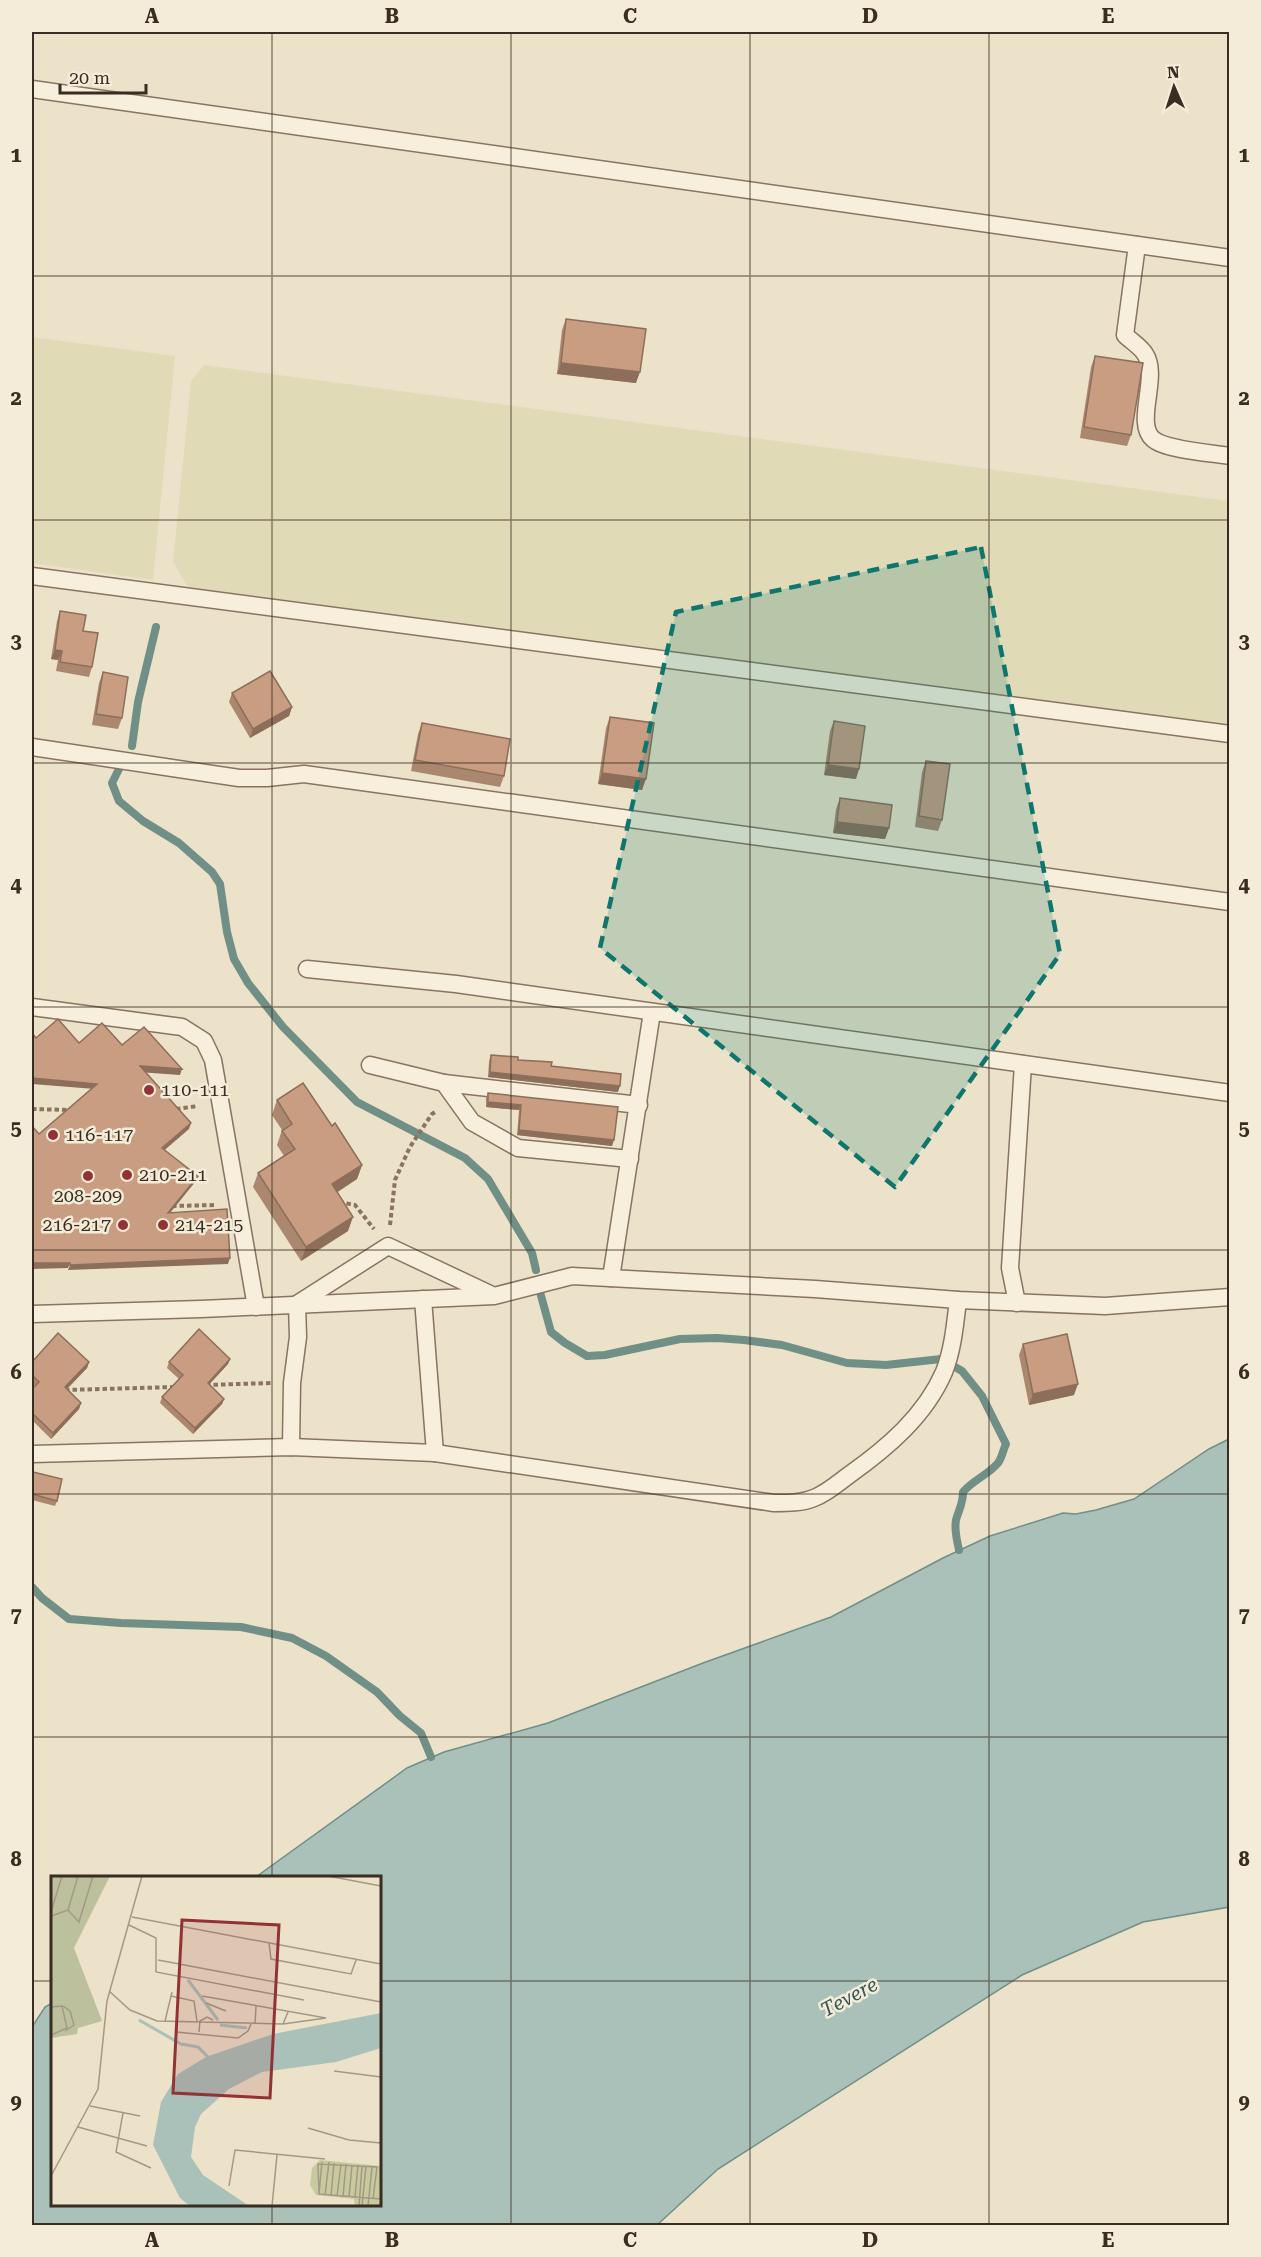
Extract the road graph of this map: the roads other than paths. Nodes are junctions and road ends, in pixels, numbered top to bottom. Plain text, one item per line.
1 (32, 89) edge
2 (1137, 245) junction
3 (1230, 258) edge
4 (1230, 456) edge
5 (32, 576) edge
6 (1230, 734) edge
7 (32, 747) edge
8 (1230, 902) edge
9 (307, 969) dead end
10 (32, 1006) edge
11 (652, 1012) junction
12 (1023, 1064) junction
13 (370, 1065) dead end
14 (444, 1083) junction
15 (1230, 1093) edge
16 (639, 1105) junction
17 (630, 1159) junction
18 (611, 1278) junction
19 (494, 1296) junction
20 (1230, 1298) edge
21 (423, 1299) junction
22 (958, 1300) junction
23 (297, 1304) junction
24 (1017, 1304) junction
25 (256, 1307) junction
26 (32, 1314) edge
27 (291, 1447) junction
28 (435, 1453) junction
29 (32, 1454) edge

1 - 2 lane
2 - 3 lane
2 - 4 lane
5 - 6 lane
7 - 8 lane
9 - 11 lane
10 - 25 lane
11 - 12 lane
11 - 16 lane
12 - 15 lane
12 - 24 lane
13 - 14 lane
14 - 16 lane
14 - 17 lane
16 - 17 lane
17 - 18 lane
18 - 19 lane
18 - 22 lane
19 - 21 lane
19 - 23 lane
20 - 24 lane
21 - 23 lane
21 - 28 lane
22 - 24 lane
22 - 28 lane
23 - 25 lane
23 - 27 lane
25 - 26 lane
27 - 28 lane
27 - 29 lane

